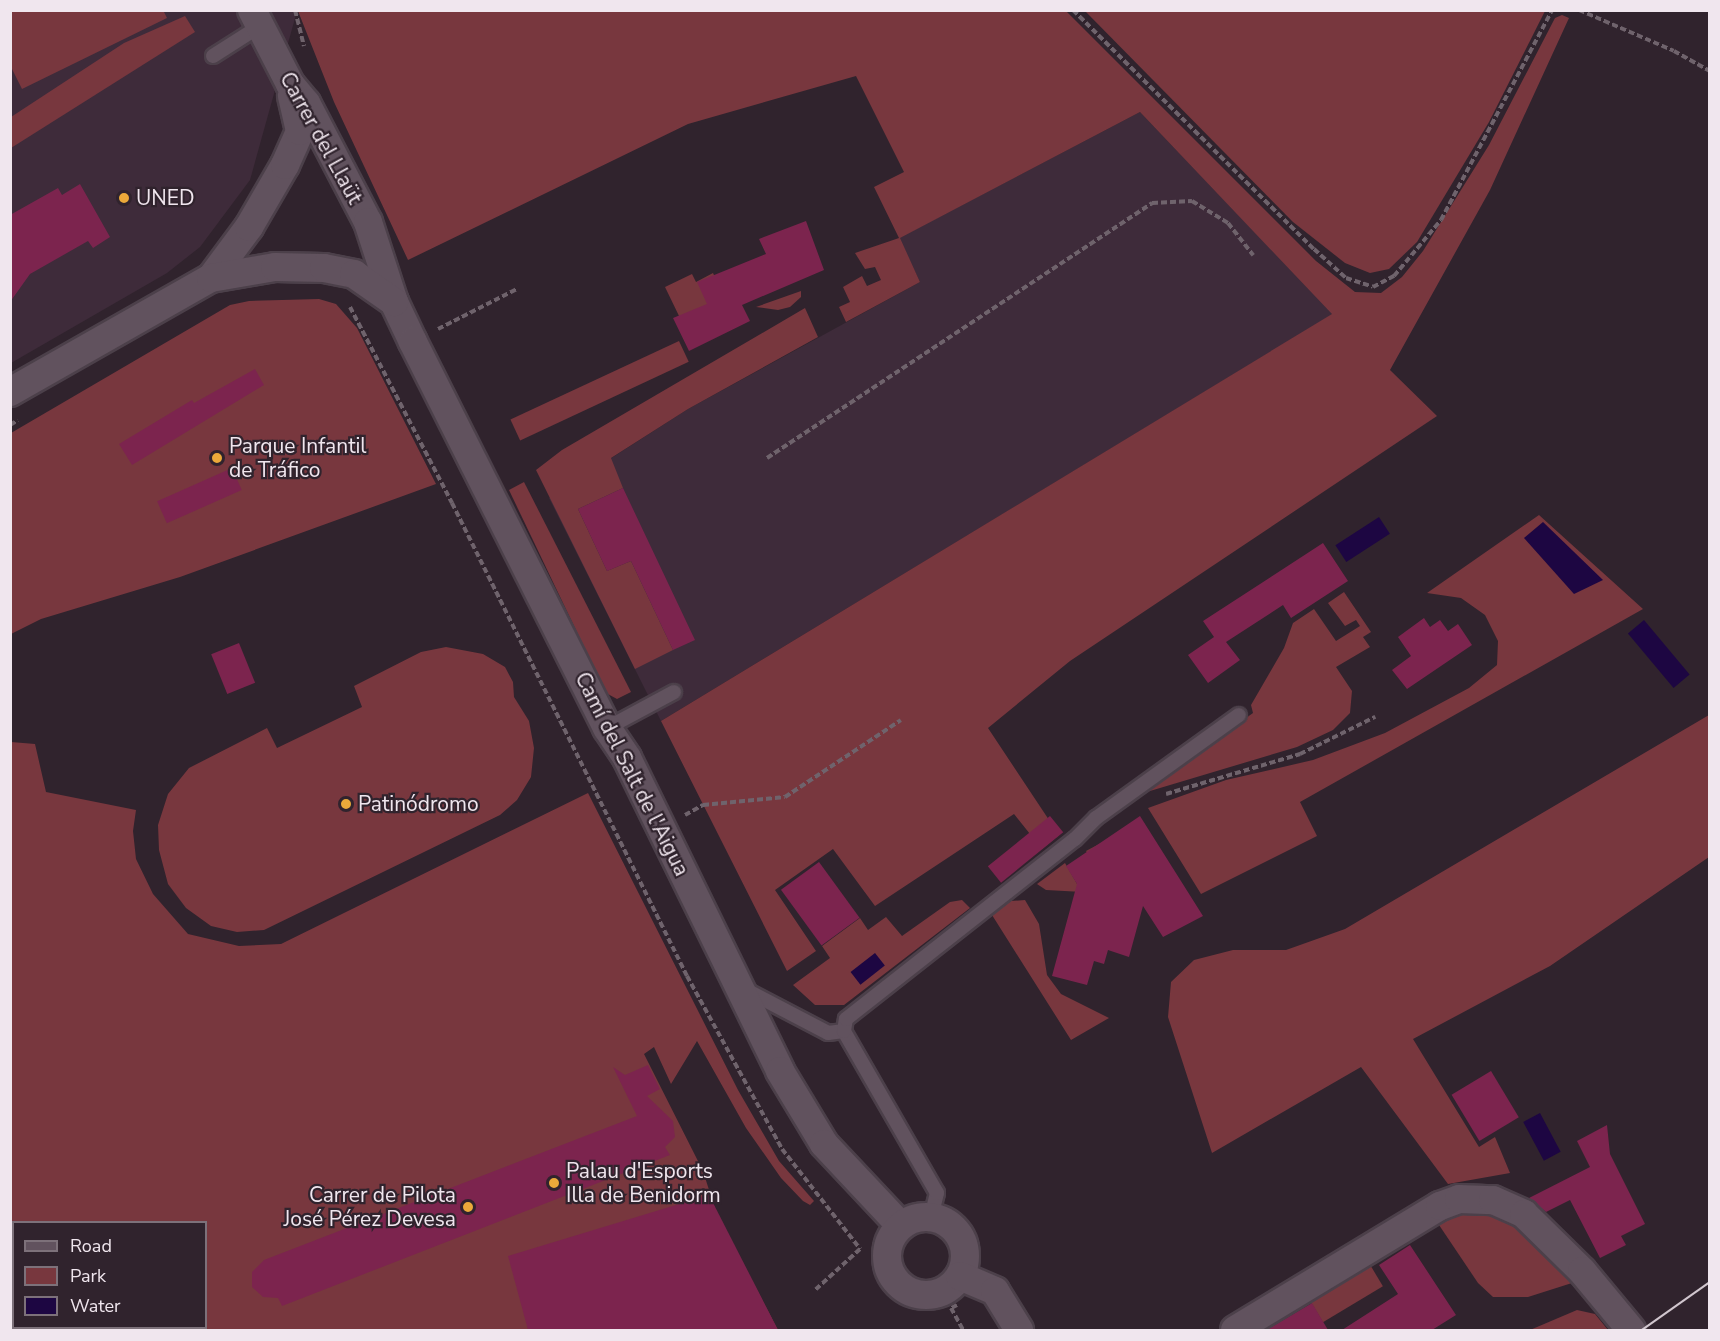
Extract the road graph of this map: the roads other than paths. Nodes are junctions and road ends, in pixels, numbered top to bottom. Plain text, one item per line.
1 (256, 18) edge
2 (213, 56) dead end
3 (290, 84) junction
4 (211, 278) junction
5 (394, 302) junction
6 (10, 392) edge
7 (674, 692) dead end
8 (1239, 715) dead end
9 (608, 728) junction
10 (736, 985) junction
11 (844, 1031) junction
12 (930, 1217) junction
13 (901, 1226) junction
14 (960, 1276) junction
15 (1019, 1330) edge
16 (1235, 1330) edge
17 (1631, 1330) edge

1 - 2 lane
1 - 3 street, Carrer del Llaüt
3 - 4 street
3 - 5 street, Carrer del Llaüt
4 - 5 street
4 - 6 street
5 - 9 street, Camí del Salt de l'Aigua
7 - 9 lane
8 - 11 lane
9 - 10 street, Camí del Salt de l'Aigua
10 - 11 lane
10 - 13 street, Camí del Salt de l'Aigua
11 - 12 lane
12 - 13 street
12 - 14 street
13 - 14 street
14 - 15 street
16 - 17 street

